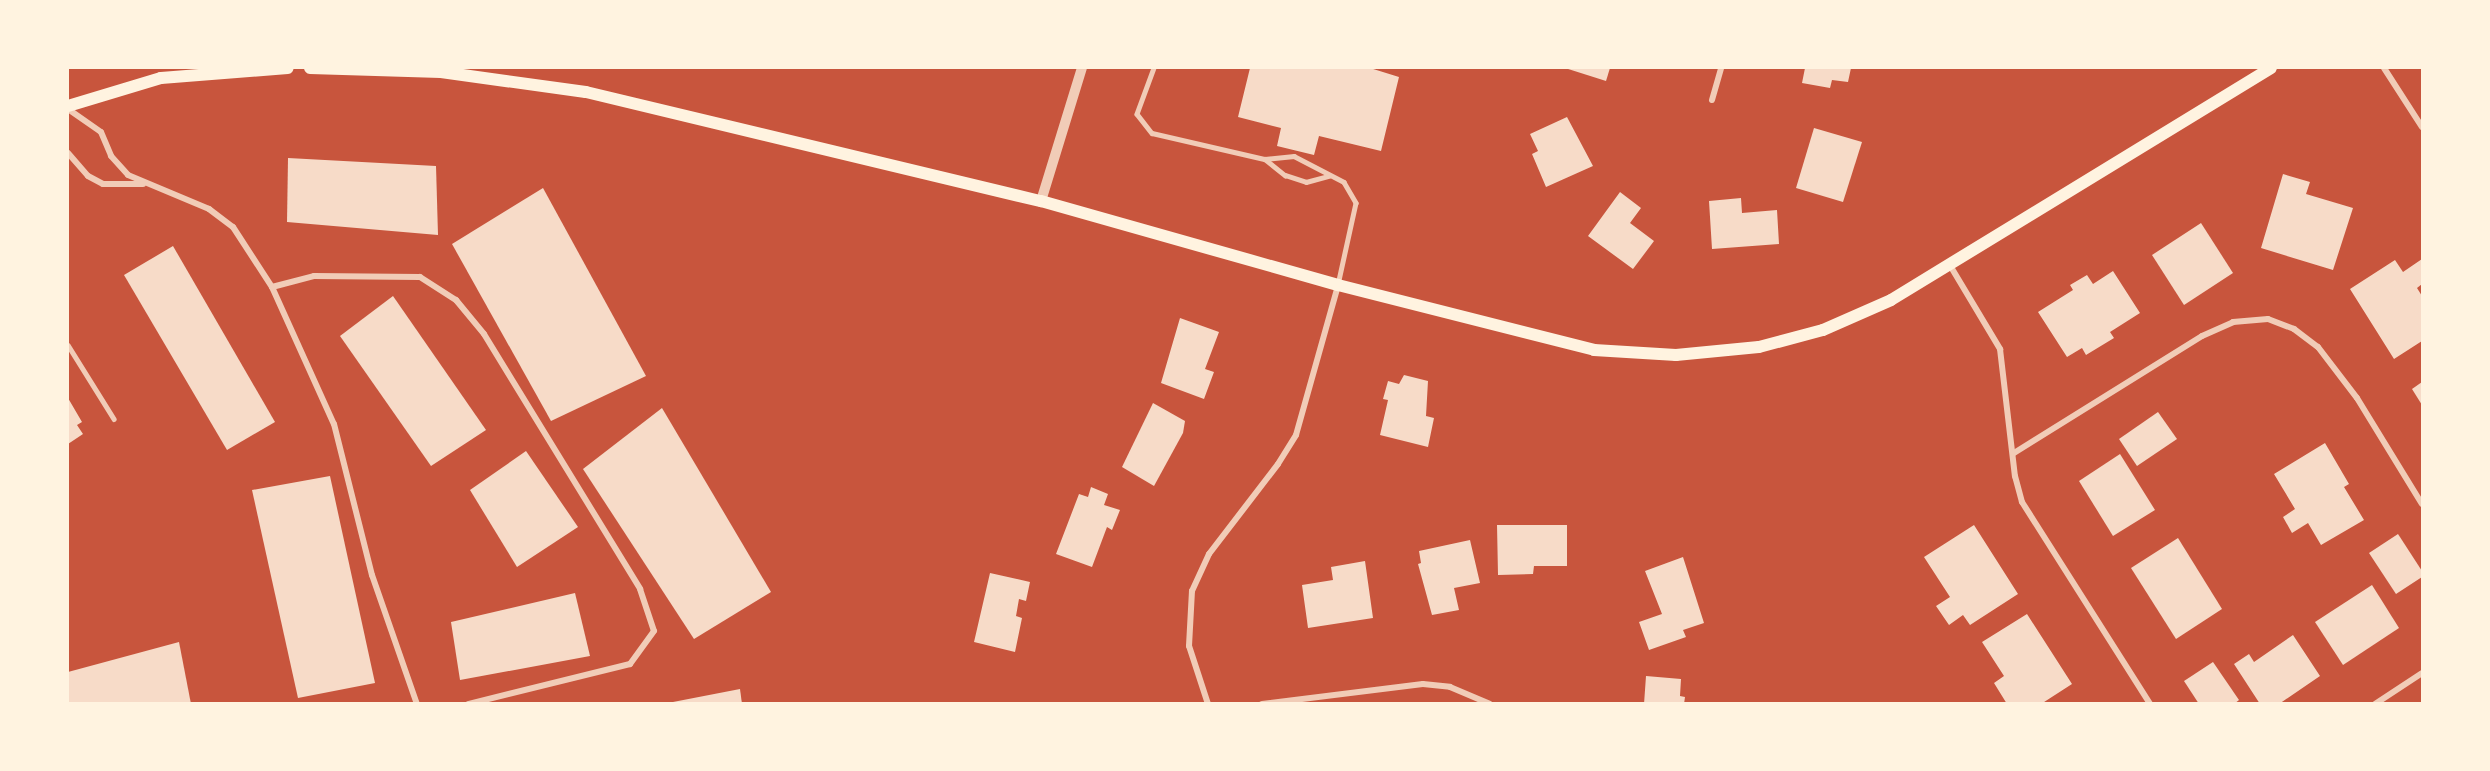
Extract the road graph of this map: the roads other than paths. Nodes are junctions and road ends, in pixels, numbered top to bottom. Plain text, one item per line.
1 (288, 68) edge
2 (310, 68) edge
3 (1082, 68) edge
4 (1154, 68) edge
5 (1721, 68) edge
6 (2271, 68) edge
7 (2384, 68) edge
8 (1712, 100) dead end
9 (68, 107) edge
10 (2422, 127) edge
11 (68, 153) edge
12 (1265, 159) junction
13 (1329, 176) junction
14 (143, 184) junction
15 (1041, 201) junction
16 (1951, 267) junction
17 (1338, 285) junction
18 (272, 287) junction
19 (68, 345) edge
20 (114, 419) dead end
21 (2014, 453) junction
22 (2422, 504) edge
23 (2422, 673) edge
24 (417, 704) edge
25 (468, 704) edge
26 (1208, 704) edge
27 (1262, 704) edge
28 (1490, 704) edge
29 (2150, 704) edge
30 (2376, 704) edge

1 - 9 main road
2 - 15 main road
3 - 15 street
4 - 12 lane
5 - 8 street
6 - 16 main road
7 - 10 street
9 - 14 street
11 - 14 street
12 - 13 lane
12 - 13 lane
13 - 17 lane
14 - 18 street
15 - 17 main road
16 - 17 main road
16 - 21 street
17 - 26 street
18 - 24 street
18 - 25 street
19 - 20 lane
21 - 22 street
21 - 29 street
23 - 30 street
27 - 28 street

